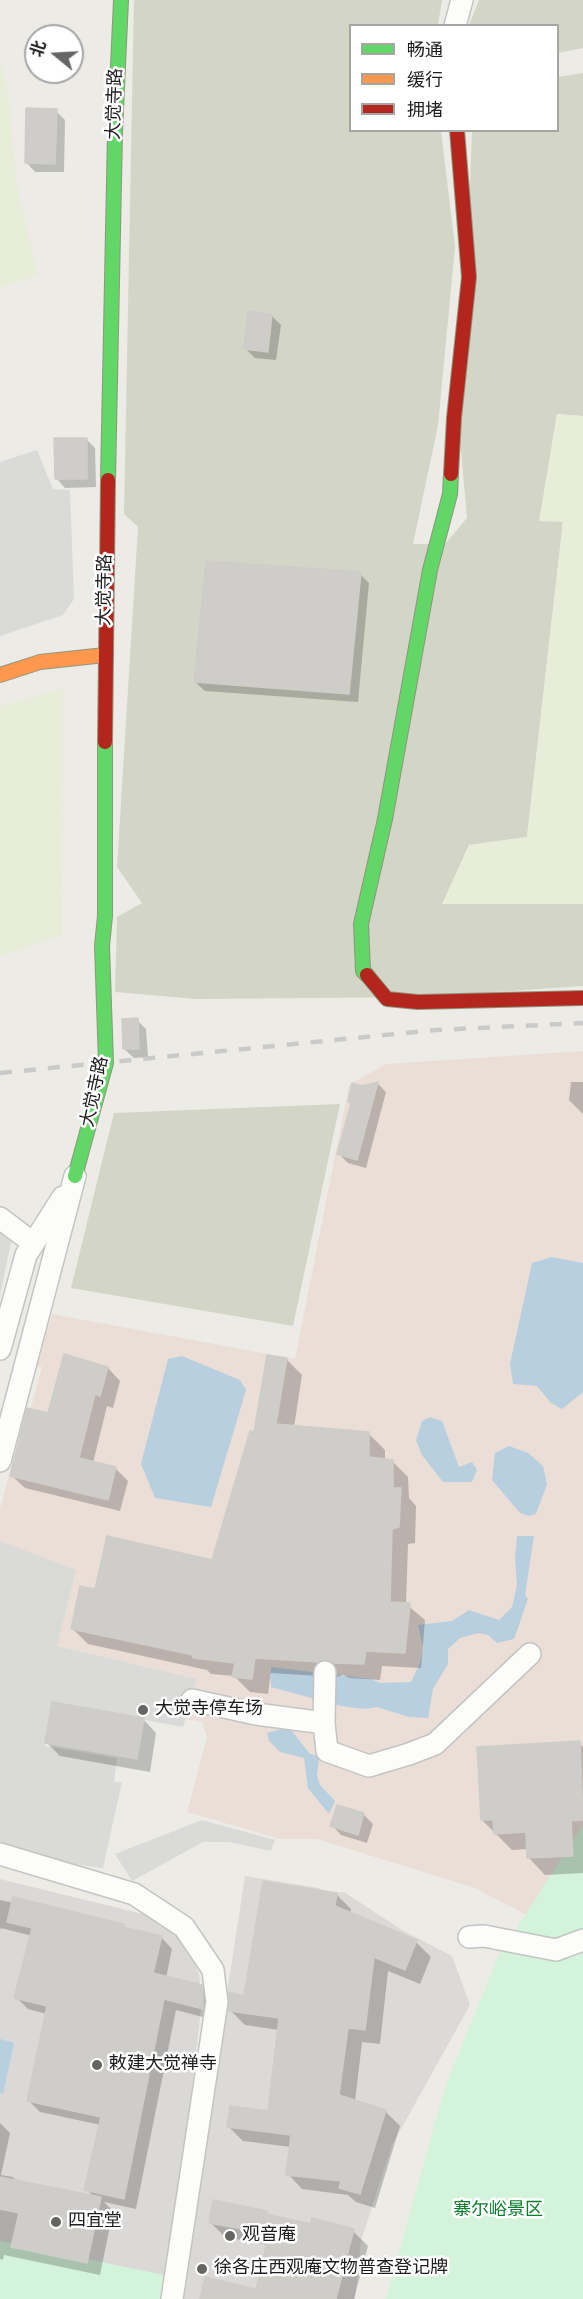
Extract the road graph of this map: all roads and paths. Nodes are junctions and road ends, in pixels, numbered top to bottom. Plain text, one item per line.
1 (121, 0) edge
2 (462, 0) edge
3 (456, 24) edge
4 (457, 132) edge
5 (105, 655) junction
6 (0, 675) edge
7 (583, 998) edge
8 (75, 1176) junction
9 (0, 1218) edge
10 (33, 1243) junction
11 (0, 1349) edge
12 (0, 1461) edge
13 (530, 1654) dead end
14 (325, 1672) dead end
15 (192, 1700) dead end
16 (324, 1723) junction
17 (0, 1854) edge
18 (468, 1937) dead end
19 (583, 1940) edge
20 (172, 2299) edge

1 - 5 street, 大觉寺路
2 - 3 street
4 - 7 street
5 - 6 street
5 - 8 street, 大觉寺路
8 - 10 street, 大觉寺路
8 - 12 street, 大觉寺路
9 - 10 street
10 - 11 street, 大觉寺路
13 - 16 street
14 - 16 street
15 - 16 street
17 - 20 street
18 - 19 street

